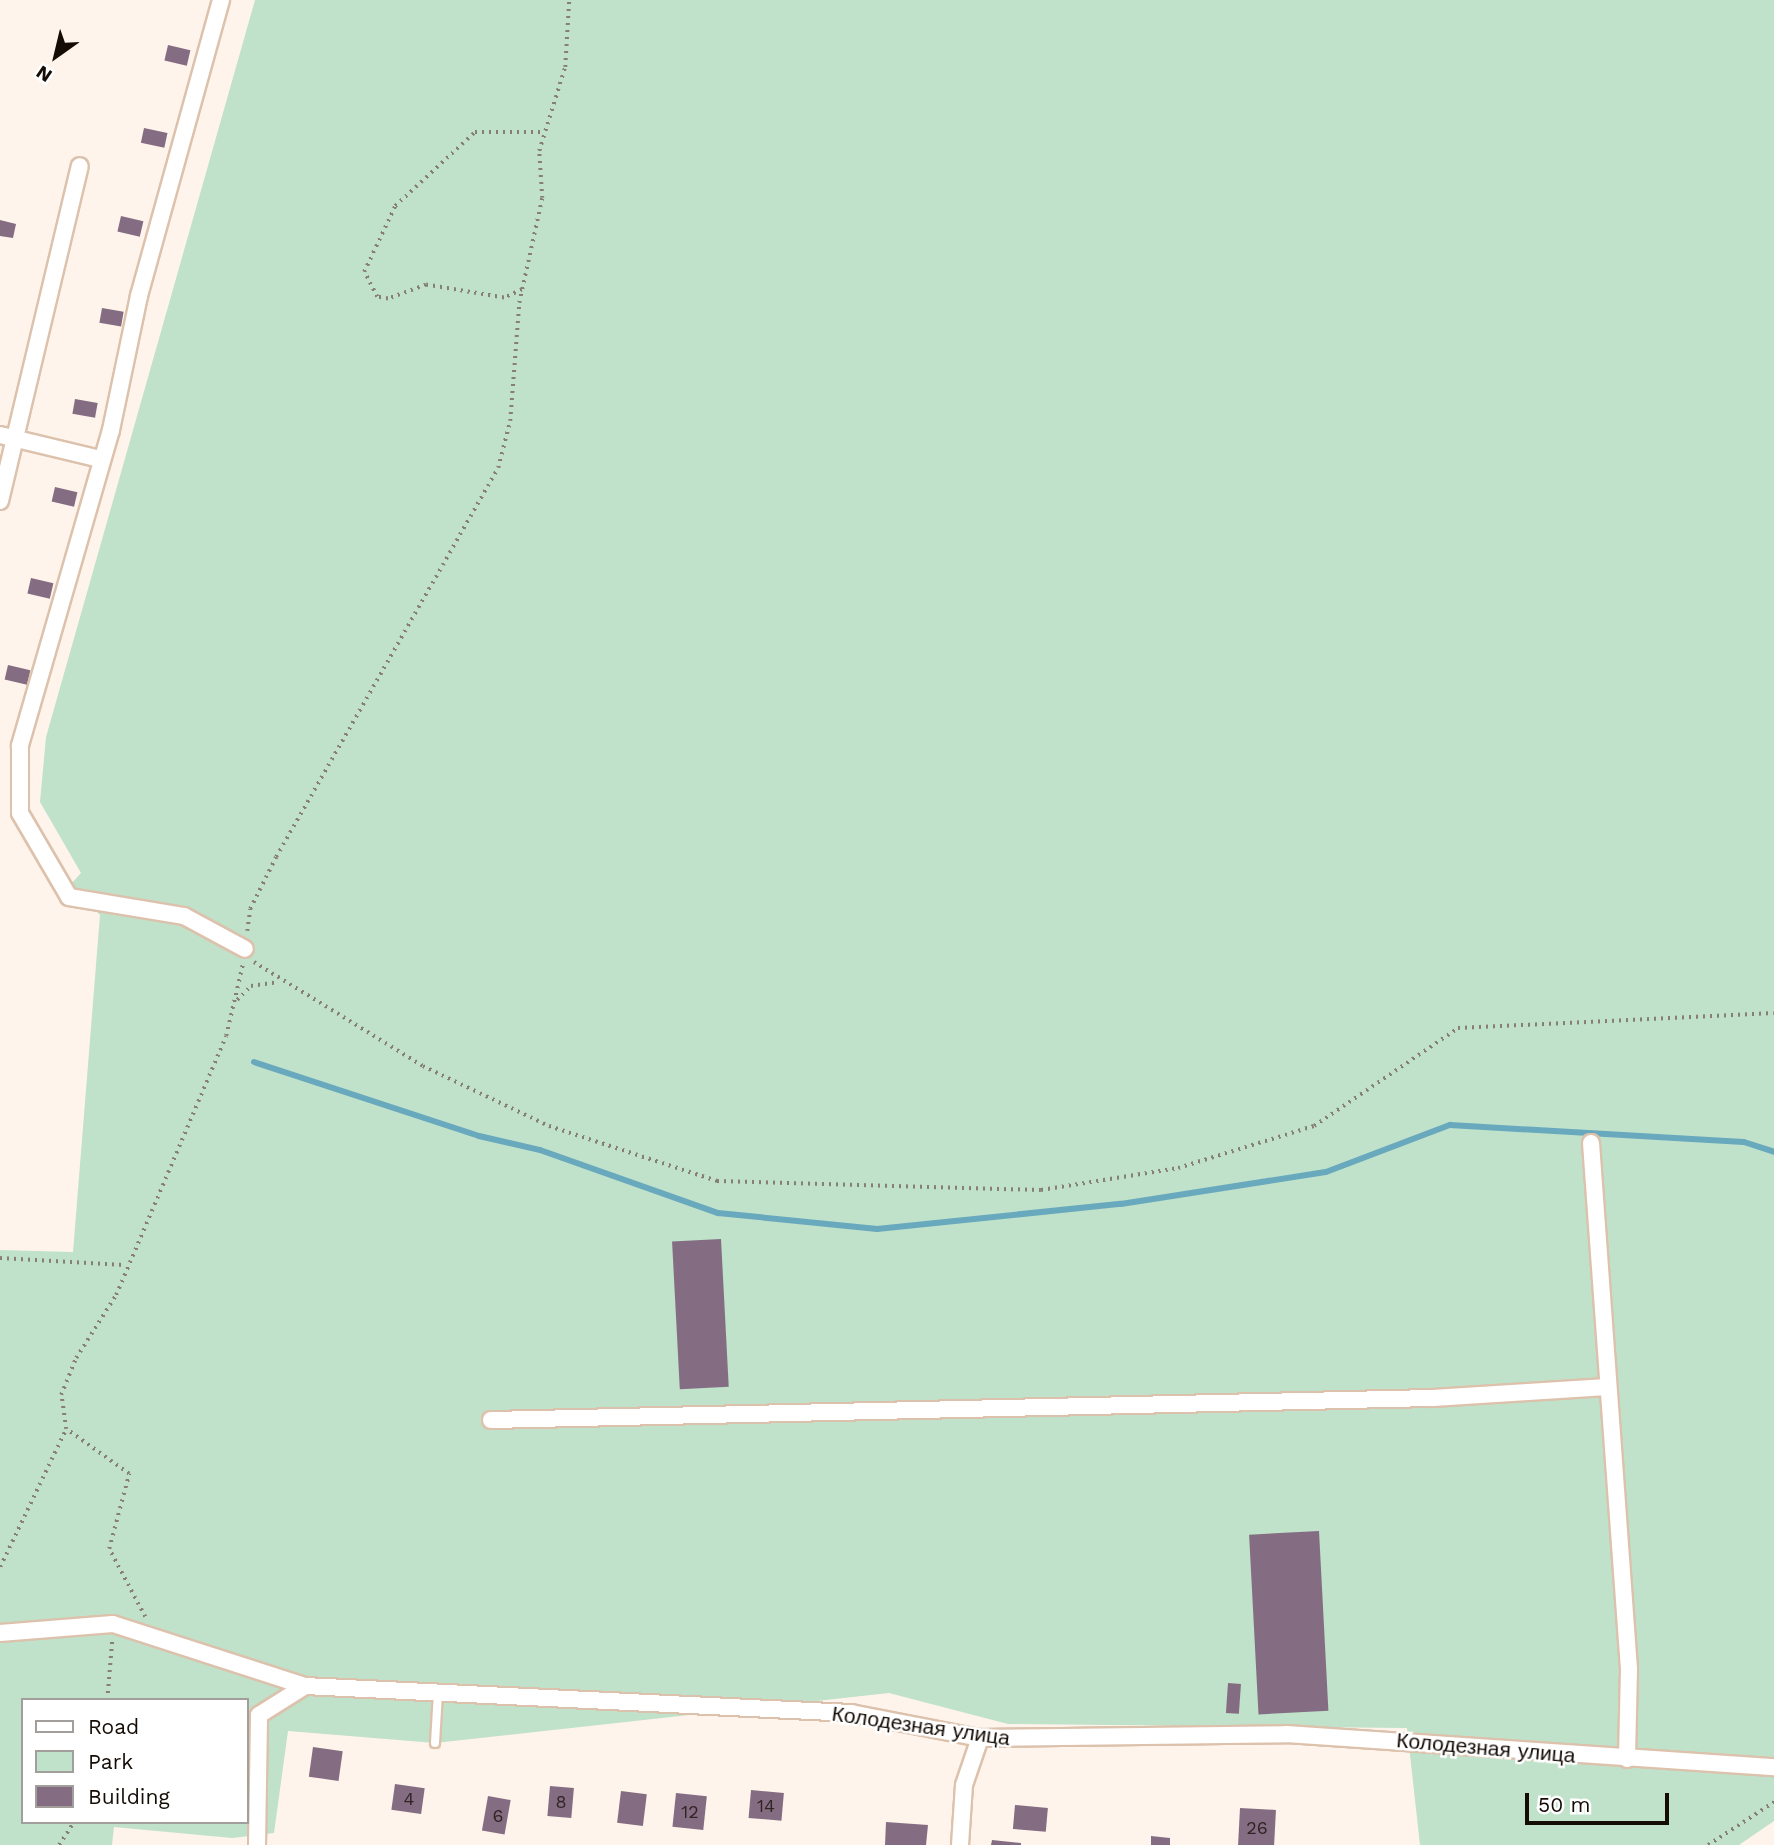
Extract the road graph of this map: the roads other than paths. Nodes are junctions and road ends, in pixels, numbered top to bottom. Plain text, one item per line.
1 (221, 0) edge
2 (80, 166) dead end
3 (8, 436) edge
4 (100, 459) junction
5 (0, 501) edge
6 (245, 949) road end
7 (1591, 1143) dead end
8 (1607, 1387) junction
9 (491, 1420) dead end
10 (0, 1633) edge
11 (305, 1686) junction
12 (438, 1693) junction
13 (980, 1738) junction
14 (435, 1743) dead end
15 (1627, 1759) junction
16 (1774, 1767) edge
17 (257, 1845) edge
18 (960, 1845) edge

1 - 4 street
2 - 3 street
3 - 4 street
3 - 5 street
4 - 6 street
7 - 8 street
8 - 9 street
8 - 15 street
10 - 11 street, Колодезная улица
11 - 12 street, Колодезная улица
11 - 17 street
12 - 13 street, Колодезная улица
12 - 14 lane
13 - 15 street, Колодезная улица
13 - 18 street
15 - 16 street, Колодезная улица

